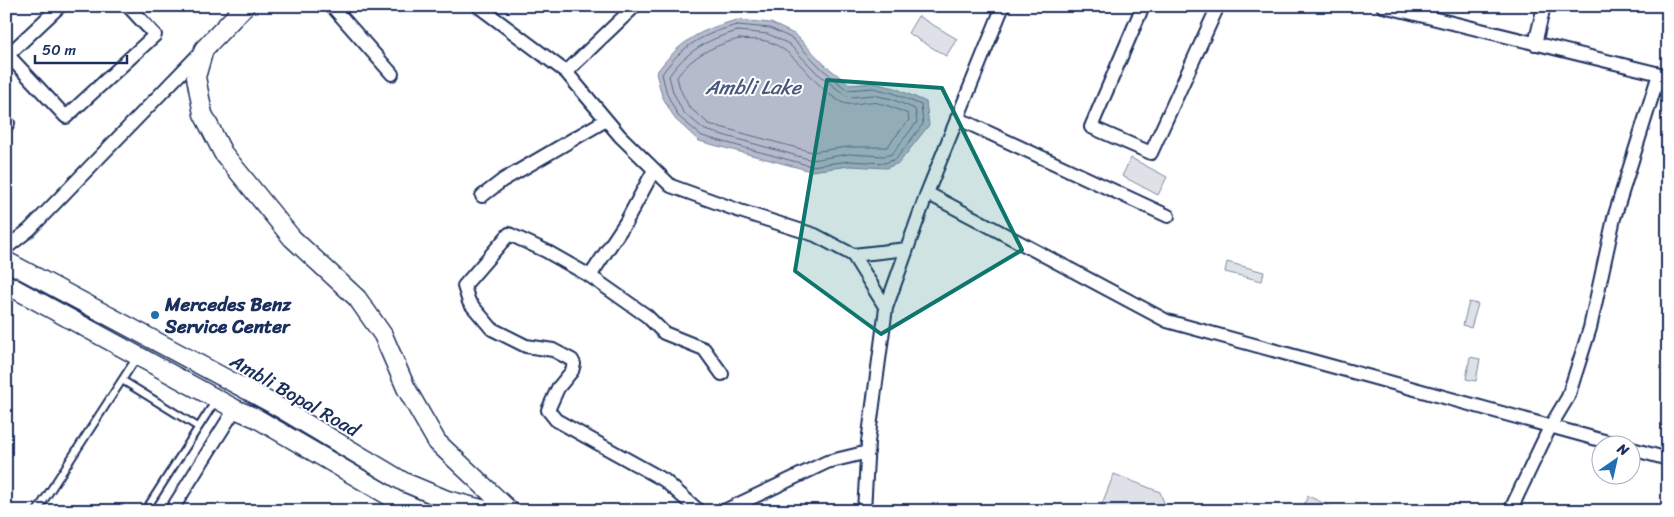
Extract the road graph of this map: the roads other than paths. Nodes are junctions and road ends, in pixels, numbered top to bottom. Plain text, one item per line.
1 (60, 6) edge
2 (128, 6) edge
3 (245, 6) edge
4 (332, 6) edge
5 (478, 6) edge
6 (635, 6) edge
7 (1003, 6) edge
8 (1144, 6) edge
9 (1218, 6) edge
10 (1384, 6) edge
11 (1544, 6) edge
12 (1535, 44) junction
13 (204, 48) junction
14 (7, 54) edge
15 (566, 72) junction
16 (392, 74) dead end
17 (1664, 75) edge
18 (957, 118) junction
19 (606, 120) junction
20 (654, 170) junction
21 (927, 193) junction
22 (482, 196) dead end
23 (1168, 216) dead end
24 (6, 248) edge
25 (907, 248) junction
26 (853, 255) junction
27 (6, 261) edge
28 (590, 276) junction
29 (6, 284) edge
30 (886, 308) junction
31 (138, 356) junction
32 (722, 374) dead end
33 (122, 380) junction
34 (216, 399) junction
35 (235, 409) junction
36 (198, 427) junction
37 (1550, 427) junction
38 (1592, 438) edge
39 (868, 452) junction
40 (1642, 452) edge
41 (1668, 459) edge
42 (36, 511) edge
43 (145, 511) edge
44 (171, 511) edge
45 (422, 511) edge
46 (489, 511) edge
47 (510, 511) edge
48 (699, 511) edge
49 (724, 511) edge
50 (864, 511) edge
51 (1510, 511) edge

1 - 14 street
2 - 14 street
3 - 13 street
4 - 16 street
5 - 15 street
6 - 15 street
7 - 18 street
8 - 9 street
10 - 12 street
11 - 12 street
12 - 17 street
13 - 24 street
13 - 47 street
15 - 19 street
17 - 37 street
18 - 21 street
18 - 23 street
19 - 20 street
19 - 22 street
20 - 26 street
20 - 28 street
21 - 25 street
21 - 37 street
25 - 26 street
25 - 30 street
26 - 30 street
27 - 46 street, Ambli Bopal Road
28 - 32 street
28 - 48 street
29 - 31 street, Ambli Bopal Road
30 - 39 street
31 - 33 lane
31 - 34 street, Ambli Bopal Road
33 - 36 lane
33 - 42 lane
34 - 35 street, Ambli Bopal Road
34 - 36 lane
35 - 44 street
35 - 45 street, Ambli Bopal Road
36 - 43 lane
37 - 38 street
37 - 51 street
39 - 49 street
39 - 50 street
40 - 41 street

